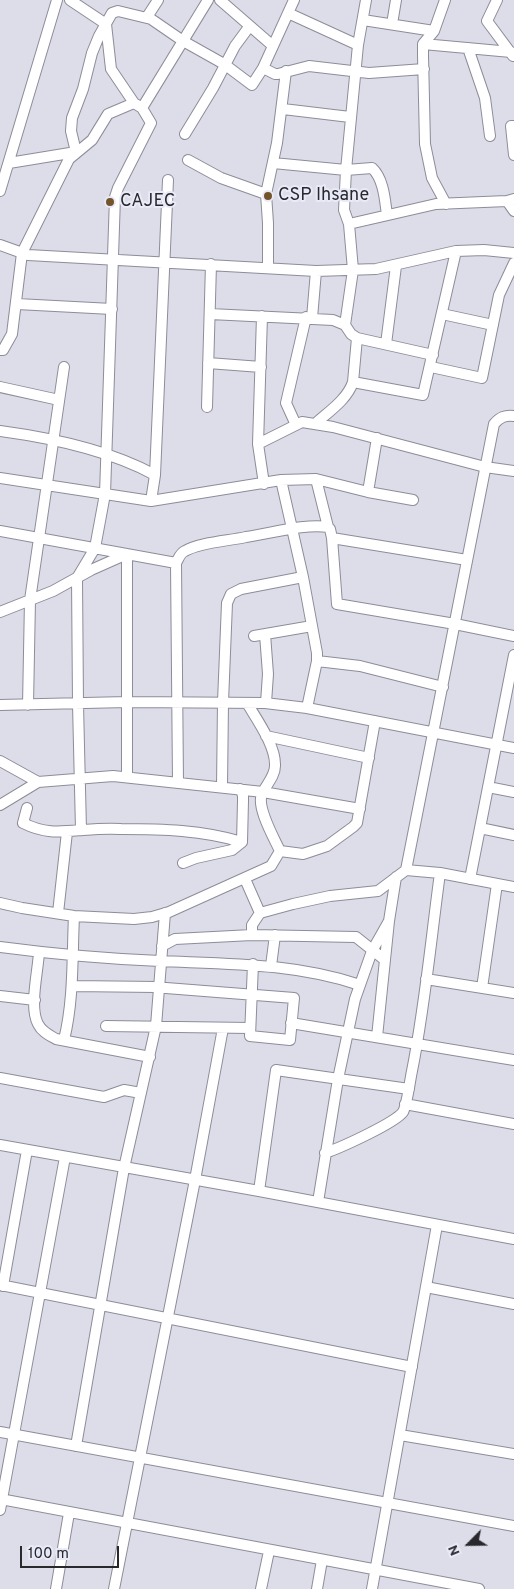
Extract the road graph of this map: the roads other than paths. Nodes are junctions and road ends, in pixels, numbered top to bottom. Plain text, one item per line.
1 (57, 0) edge
2 (70, 0) edge
3 (158, 0) edge
4 (208, 0) edge
5 (294, 0) edge
6 (366, 0) edge
7 (396, 0) edge
8 (446, 0) edge
9 (497, 0) edge
10 (226, 2) edge
11 (288, 13) junction
12 (147, 17) junction
13 (363, 20) junction
14 (106, 24) junction
15 (392, 24) junction
16 (249, 27) junction
17 (434, 31) junction
18 (183, 41) junction
19 (423, 44) junction
20 (358, 45) junction
21 (273, 46) junction
22 (468, 48) junction
23 (513, 53) edge
24 (224, 64) junction
25 (264, 68) junction
26 (424, 69) junction
27 (286, 71) junction
28 (356, 72) junction
29 (138, 106) junction
30 (282, 109) junction
31 (350, 117) junction
32 (514, 126) edge
33 (185, 134) dead end
34 (490, 136) dead end
35 (76, 152) junction
36 (514, 155) edge
37 (188, 160) dead end
38 (9, 163) junction
39 (273, 163) junction
40 (346, 170) junction
41 (168, 180) dead end
42 (0, 190) edge
43 (266, 194) junction
44 (511, 200) edge
45 (446, 204) junction
46 (514, 211) edge
47 (387, 215) junction
48 (349, 224) junction
49 (0, 245) edge
50 (456, 251) junction
51 (22, 253) junction
52 (514, 253) edge
53 (114, 259) junction
54 (164, 262) junction
55 (211, 264) junction
56 (514, 264) edge
57 (396, 266) junction
58 (268, 268) junction
59 (353, 270) junction
60 (316, 271) junction
61 (17, 304) junction
62 (112, 308) junction
63 (210, 314) junction
64 (442, 314) junction
65 (262, 316) junction
66 (309, 318) junction
67 (345, 325) junction
68 (493, 325) junction
69 (357, 338) junction
70 (386, 344) junction
71 (0, 350) edge
72 (432, 355) junction
73 (208, 363) junction
74 (64, 366) dead end
75 (431, 367) junction
76 (261, 368) junction
77 (353, 382) junction
78 (0, 387) edge
79 (59, 400) junction
80 (207, 407) dead end
81 (514, 416) edge
82 (315, 424) junction
83 (296, 425) junction
84 (0, 431) edge
85 (377, 438) junction
86 (53, 441) junction
87 (258, 444) junction
88 (106, 454) junction
89 (485, 467) junction
90 (514, 471) edge
91 (155, 475) junction
92 (0, 478) edge
93 (316, 479) junction
94 (282, 480) junction
95 (264, 484) junction
96 (47, 485) junction
97 (368, 492) junction
98 (105, 494) junction
99 (413, 500) dead end
100 (151, 501) junction
101 (328, 527) junction
102 (292, 529) junction
103 (0, 531) edge
104 (38, 538) junction
105 (332, 538) junction
106 (95, 548) junction
107 (127, 554) junction
108 (467, 560) junction
109 (176, 563) junction
110 (303, 577) junction
111 (77, 578) junction
112 (30, 600) junction
113 (0, 612) edge
114 (455, 624) junction
115 (312, 626) junction
116 (266, 634) junction
117 (254, 636) dead end
118 (514, 636) edge
119 (514, 655) edge
120 (317, 661) junction
121 (443, 686) junction
122 (511, 692) edge
123 (127, 702) junction
124 (223, 702) junction
125 (1, 703) edge
126 (178, 703) junction
127 (247, 703) junction
128 (266, 703) junction
129 (78, 704) junction
130 (28, 705) junction
131 (307, 708) junction
132 (375, 721) junction
133 (434, 732) junction
134 (266, 736) junction
135 (497, 745) junction
136 (514, 748) edge
137 (369, 758) junction
138 (0, 761) edge
139 (127, 777) junction
140 (80, 779) junction
141 (38, 782) junction
142 (178, 782) junction
143 (222, 787) junction
144 (488, 787) junction
145 (240, 789) junction
146 (263, 792) junction
147 (514, 792) edge
148 (0, 805) edge
149 (27, 808) dead end
150 (360, 809) junction
151 (480, 828) junction
152 (82, 830) junction
153 (67, 832) junction
154 (514, 835) edge
155 (242, 842) junction
156 (280, 851) junction
157 (183, 863) dead end
158 (406, 870) junction
159 (440, 873) junction
160 (396, 877) junction
161 (245, 879) junction
162 (470, 879) junction
163 (497, 884) junction
164 (514, 887) edge
165 (0, 903) edge
166 (58, 913) junction
167 (260, 913) junction
168 (165, 914) junction
169 (74, 916) junction
170 (389, 921) junction
171 (252, 935) junction
172 (275, 935) junction
173 (162, 946) junction
174 (0, 947) edge
175 (372, 951) junction
176 (39, 952) junction
177 (72, 956) junction
178 (384, 960) junction
179 (161, 961) junction
180 (253, 964) junction
181 (271, 966) junction
182 (426, 979) junction
183 (360, 985) junction
184 (72, 986) junction
185 (159, 988) junction
186 (482, 988) junction
187 (514, 993) edge
188 (252, 995) junction
189 (0, 996) edge
190 (35, 1000) junction
191 (292, 1023) junction
192 (106, 1026) dead end
193 (156, 1026) junction
194 (223, 1028) junction
195 (250, 1028) junction
196 (349, 1032) junction
197 (377, 1037) junction
198 (64, 1040) junction
199 (418, 1044) junction
200 (150, 1057) junction
201 (514, 1060) edge
202 (0, 1078) edge
203 (338, 1079) junction
204 (409, 1089) junction
205 (141, 1093) junction
206 (405, 1104) junction
207 (514, 1124) edge
208 (0, 1145) edge
209 (26, 1150) junction
210 (325, 1153) junction
211 (65, 1157) junction
212 (124, 1168) junction
213 (195, 1180) junction
214 (259, 1191) junction
215 (318, 1202) junction
216 (438, 1225) junction
217 (514, 1239) edge
218 (1, 1285) edge
219 (426, 1287) junction
220 (40, 1293) junction
221 (514, 1304) edge
222 (102, 1305) junction
223 (168, 1318) junction
224 (412, 1367) junction
225 (0, 1432) edge
226 (14, 1434) junction
227 (400, 1434) junction
228 (76, 1446) junction
229 (514, 1454) edge
230 (140, 1457) junction
231 (1, 1503) edge
232 (388, 1503) junction
233 (70, 1513) junction
234 (127, 1524) junction
235 (514, 1526) edge
236 (268, 1551) junction
237 (322, 1560) junction
238 (376, 1570) junction
239 (56, 1589) edge
240 (114, 1589) edge
241 (261, 1589) edge
242 (316, 1589) edge
243 (372, 1589) edge
244 (479, 1589) edge

1 - 38 street
2 - 14 street
3 - 12 street
4 - 18 street
5 - 11 street
6 - 13 street
7 - 15 street
8 - 17 street
9 - 23 street
10 - 16 street
11 - 20 street
11 - 21 street
12 - 14 street
12 - 18 street
13 - 15 street
13 - 20 street
14 - 29 street
14 - 35 street
15 - 17 street
16 - 21 street
16 - 24 street
17 - 19 street
18 - 24 street
18 - 29 street
19 - 22 street
19 - 26 street
20 - 28 street
21 - 25 street
22 - 23 street
22 - 34 street
24 - 25 street
24 - 33 street
25 - 27 street
26 - 28 street
26 - 45 street
27 - 28 street
27 - 30 street
28 - 31 street
29 - 35 street
29 - 53 street
30 - 31 street
30 - 39 street
31 - 40 street
32 - 36 street
35 - 38 street
35 - 51 street
37 - 43 street
38 - 42 street
39 - 40 street
39 - 43 street
40 - 47 street
40 - 48 street
41 - 54 street
43 - 58 street
44 - 45 street
44 - 46 street
45 - 47 street
47 - 48 street
48 - 59 street
49 - 51 street
50 - 52 street
50 - 57 street
50 - 64 street
51 - 53 street
51 - 61 street
53 - 54 street
53 - 62 street
54 - 55 street
54 - 91 street
55 - 58 street
55 - 63 street
56 - 68 street
57 - 59 street
57 - 70 street
58 - 60 street
59 - 60 street
59 - 67 street
60 - 66 street
61 - 62 street
61 - 71 street
62 - 88 street
63 - 65 street
63 - 73 street
64 - 68 street
64 - 72 street
65 - 66 street
65 - 76 street
66 - 67 street
66 - 83 street
67 - 69 street
68 - 75 street
69 - 70 street
69 - 77 street
70 - 72 street
72 - 75 street
73 - 76 street
73 - 80 street
74 - 79 street
75 - 77 street
76 - 87 street
77 - 82 street
78 - 79 street
79 - 86 street
81 - 89 street
82 - 83 street
82 - 85 street
83 - 87 street
84 - 86 street
85 - 89 street
85 - 97 street
86 - 88 street
86 - 96 street
87 - 95 street
88 - 91 street
88 - 98 street
89 - 90 street
89 - 108 street
91 - 100 street
92 - 96 street
93 - 94 street
93 - 97 street
93 - 101 street
94 - 95 street
94 - 102 street
95 - 100 street
96 - 98 street
96 - 104 street
97 - 99 street
98 - 100 street
98 - 106 street
101 - 102 street
101 - 105 street
102 - 109 street
102 - 110 street
103 - 104 street
104 - 106 street
104 - 112 street
105 - 108 street
105 - 114 street
106 - 107 street
106 - 111 street
107 - 109 street
107 - 111 street
107 - 123 street
108 - 114 street
109 - 126 street
110 - 115 street
110 - 124 street
111 - 112 street
111 - 129 street
112 - 113 street
112 - 130 street
114 - 118 street
114 - 121 street
115 - 116 street
115 - 120 street
116 - 117 street
116 - 128 street
119 - 122 street
120 - 121 street
120 - 131 street
121 - 133 street
122 - 135 street
123 - 126 street
123 - 129 street
123 - 139 street
124 - 126 street
124 - 127 street
124 - 143 street
125 - 130 street
126 - 142 street
127 - 128 street
127 - 134 street
128 - 131 street
129 - 130 street
129 - 140 street
131 - 132 street
132 - 133 street
132 - 137 street
133 - 135 street
133 - 158 street
134 - 137 street
134 - 146 street
135 - 136 street
135 - 144 street
137 - 150 street
138 - 141 street
139 - 140 street
139 - 142 street
140 - 141 street
140 - 152 street
141 - 148 street
142 - 143 street
143 - 145 street
144 - 147 street
144 - 151 street
145 - 146 street
145 - 155 street
146 - 150 street
146 - 156 street
149 - 153 street
150 - 156 street
151 - 154 street
151 - 162 street
152 - 153 street
152 - 155 street
153 - 166 street
155 - 157 street
156 - 161 street
158 - 159 street
158 - 160 street
159 - 162 street
159 - 182 street
160 - 167 street
160 - 170 street
161 - 167 street
161 - 168 street
162 - 163 street
163 - 164 street
163 - 186 street
165 - 166 street
166 - 169 street
167 - 171 street
168 - 169 street
168 - 173 street
169 - 177 street
170 - 175 street
170 - 178 street
171 - 172 street
171 - 173 street
172 - 175 street
172 - 181 street
173 - 179 street
174 - 176 street
175 - 178 street
175 - 183 street
176 - 177 street
176 - 190 street
177 - 179 street
177 - 184 street
178 - 197 street
179 - 180 street
179 - 185 street
180 - 181 street
180 - 188 street
181 - 183 street
182 - 186 street
182 - 199 street
183 - 196 street
184 - 185 street
184 - 198 street
185 - 188 street
185 - 193 street
186 - 187 street
188 - 191 street
188 - 195 street
189 - 190 street
190 - 198 street
191 - 195 street
191 - 196 street
192 - 193 street
193 - 194 street
193 - 200 street
194 - 195 street
194 - 213 street
196 - 197 street
196 - 203 street
197 - 199 street
198 - 200 street
199 - 201 street
199 - 204 street
200 - 205 street
202 - 205 street
203 - 204 street
203 - 210 street
203 - 214 street
204 - 206 street
205 - 212 street
206 - 207 street
206 - 210 street
208 - 209 street
209 - 211 street
209 - 218 street
210 - 215 street
211 - 212 street
211 - 220 street
212 - 213 street
212 - 222 street
213 - 214 street
213 - 223 street
214 - 215 street
215 - 216 street
216 - 217 street
216 - 219 street
218 - 220 street
219 - 221 street
219 - 224 street
220 - 222 street
220 - 226 street
222 - 223 street
222 - 228 street
223 - 224 street
223 - 230 street
224 - 227 street
225 - 226 street
226 - 228 street
226 - 231 street
227 - 229 street
227 - 232 street
228 - 230 street
230 - 232 street
230 - 234 street
231 - 233 street
232 - 235 street
232 - 238 street
233 - 234 street
233 - 239 street
234 - 236 street
234 - 240 street
236 - 237 street
236 - 241 street
237 - 238 street
237 - 242 street
238 - 243 street
238 - 244 street

